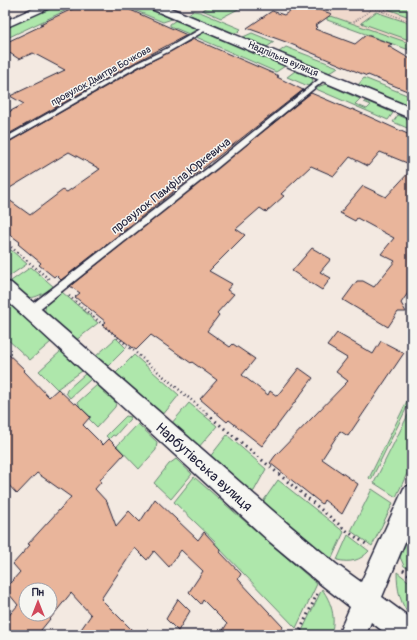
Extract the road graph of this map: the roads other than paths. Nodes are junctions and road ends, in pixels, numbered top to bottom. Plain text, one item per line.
1 (48, 5) edge
2 (153, 5) edge
3 (5, 25) edge
4 (206, 28) junction
5 (325, 77) junction
6 (412, 114) edge
7 (5, 141) edge
8 (5, 288) edge
9 (30, 311) junction
10 (412, 496) edge
11 (366, 602) junction
12 (352, 635) edge
13 (411, 635) edge

1 - 3 street
2 - 4 main road, Надпільна вулиця
4 - 5 main road, Надпільна вулиця
4 - 7 lane, провулок Дмитра Бочкова
5 - 6 main road, Надпільна вулиця
5 - 9 lane, провулок Памфіла Юркевича
8 - 9 street, Нарбутівська вулиця
9 - 11 street, Нарбутівська вулиця
10 - 11 street
11 - 12 street
11 - 13 street, Нарбутівська вулиця

